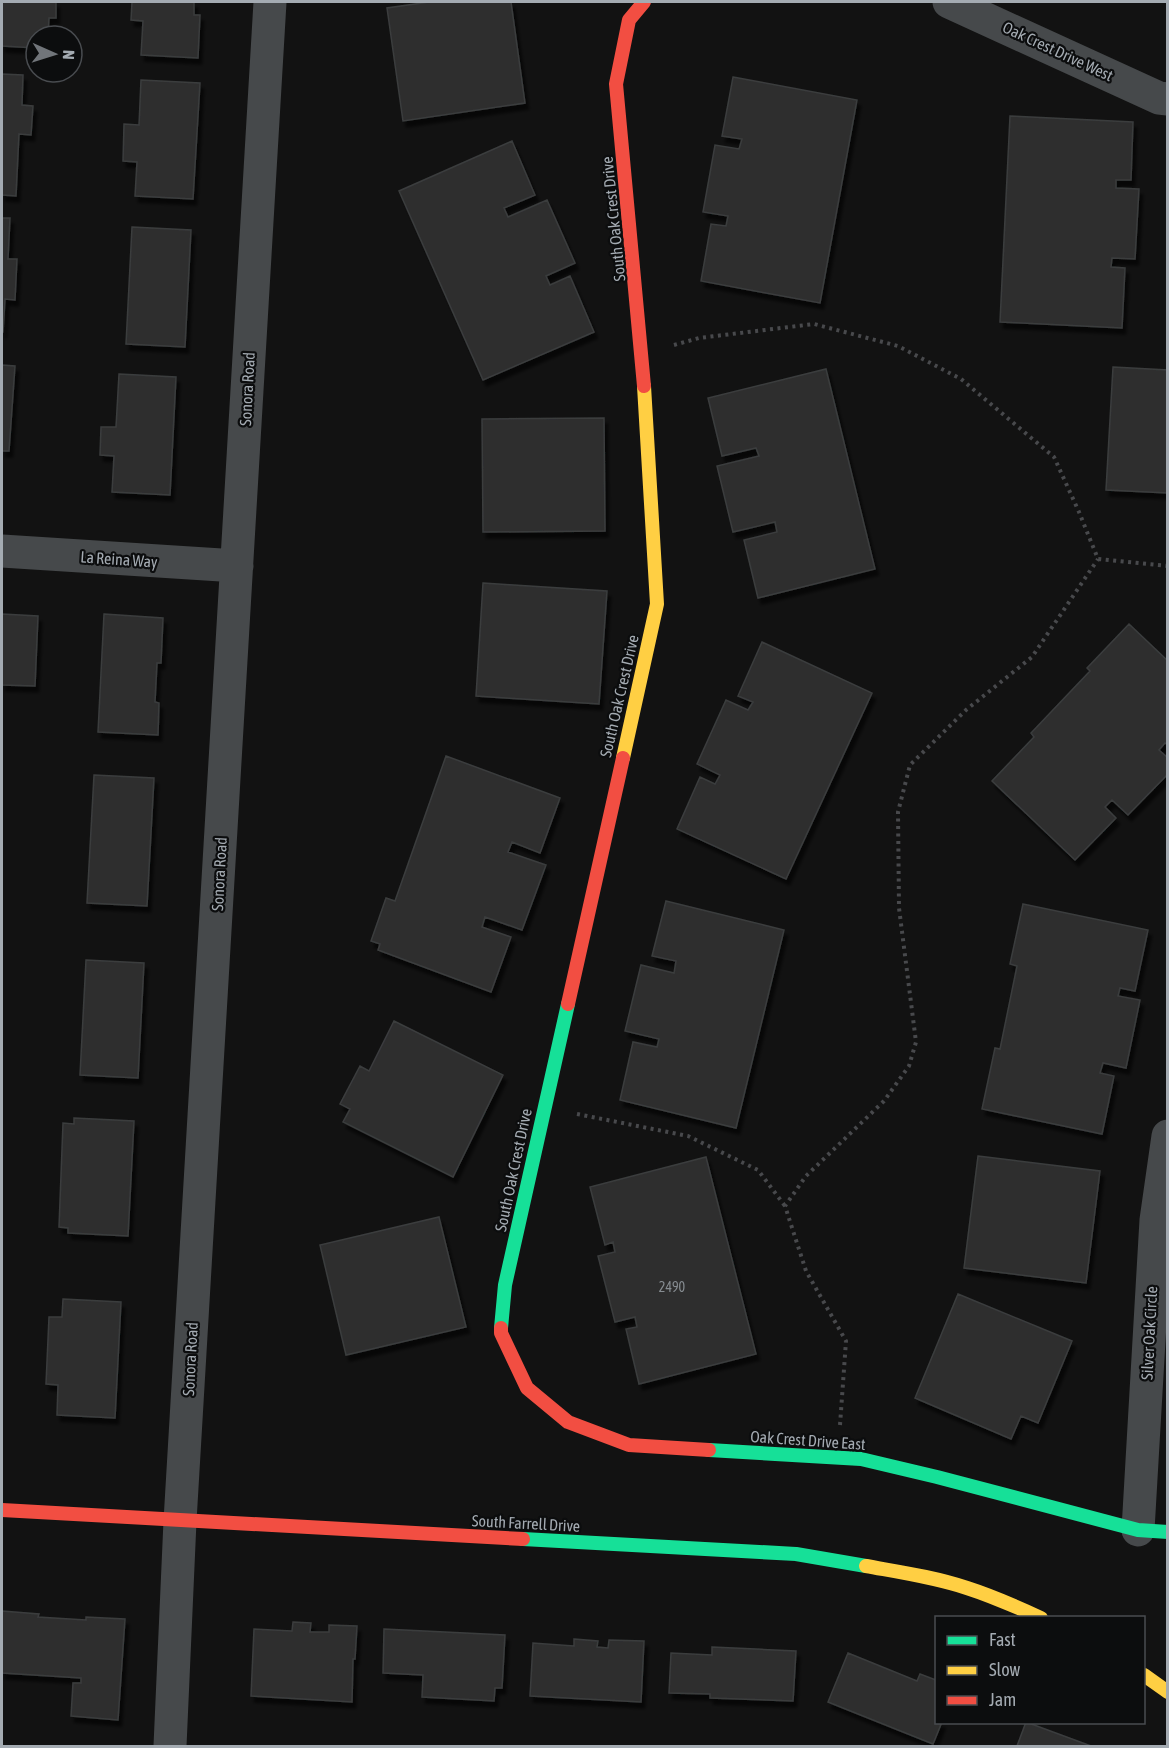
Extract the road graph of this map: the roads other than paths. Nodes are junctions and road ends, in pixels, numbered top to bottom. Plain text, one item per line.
1 (270, 2) edge
2 (644, 2) edge
3 (949, 2) edge
4 (1167, 99) edge
5 (2, 551) edge
6 (237, 566) junction
7 (1167, 1136) edge
8 (526, 1388) joint
9 (2, 1510) edge
10 (180, 1521) junction
11 (1153, 1531) edge
12 (1039, 1616) edge
13 (1145, 1676) edge
14 (1167, 1692) edge
15 (170, 1746) edge

1 - 6 street, Sonora Road
2 - 8 street, South Oak Crest Drive
3 - 4 street, Oak Crest Drive West
5 - 6 street, La Reina Way
6 - 10 street, Sonora Road
7 - 11 street, Silver Oak Circle
8 - 11 street, Oak Crest Drive East
9 - 10 street, South Farrell Drive
10 - 12 street, South Farrell Drive
10 - 15 street, Sonora Road
13 - 14 street

